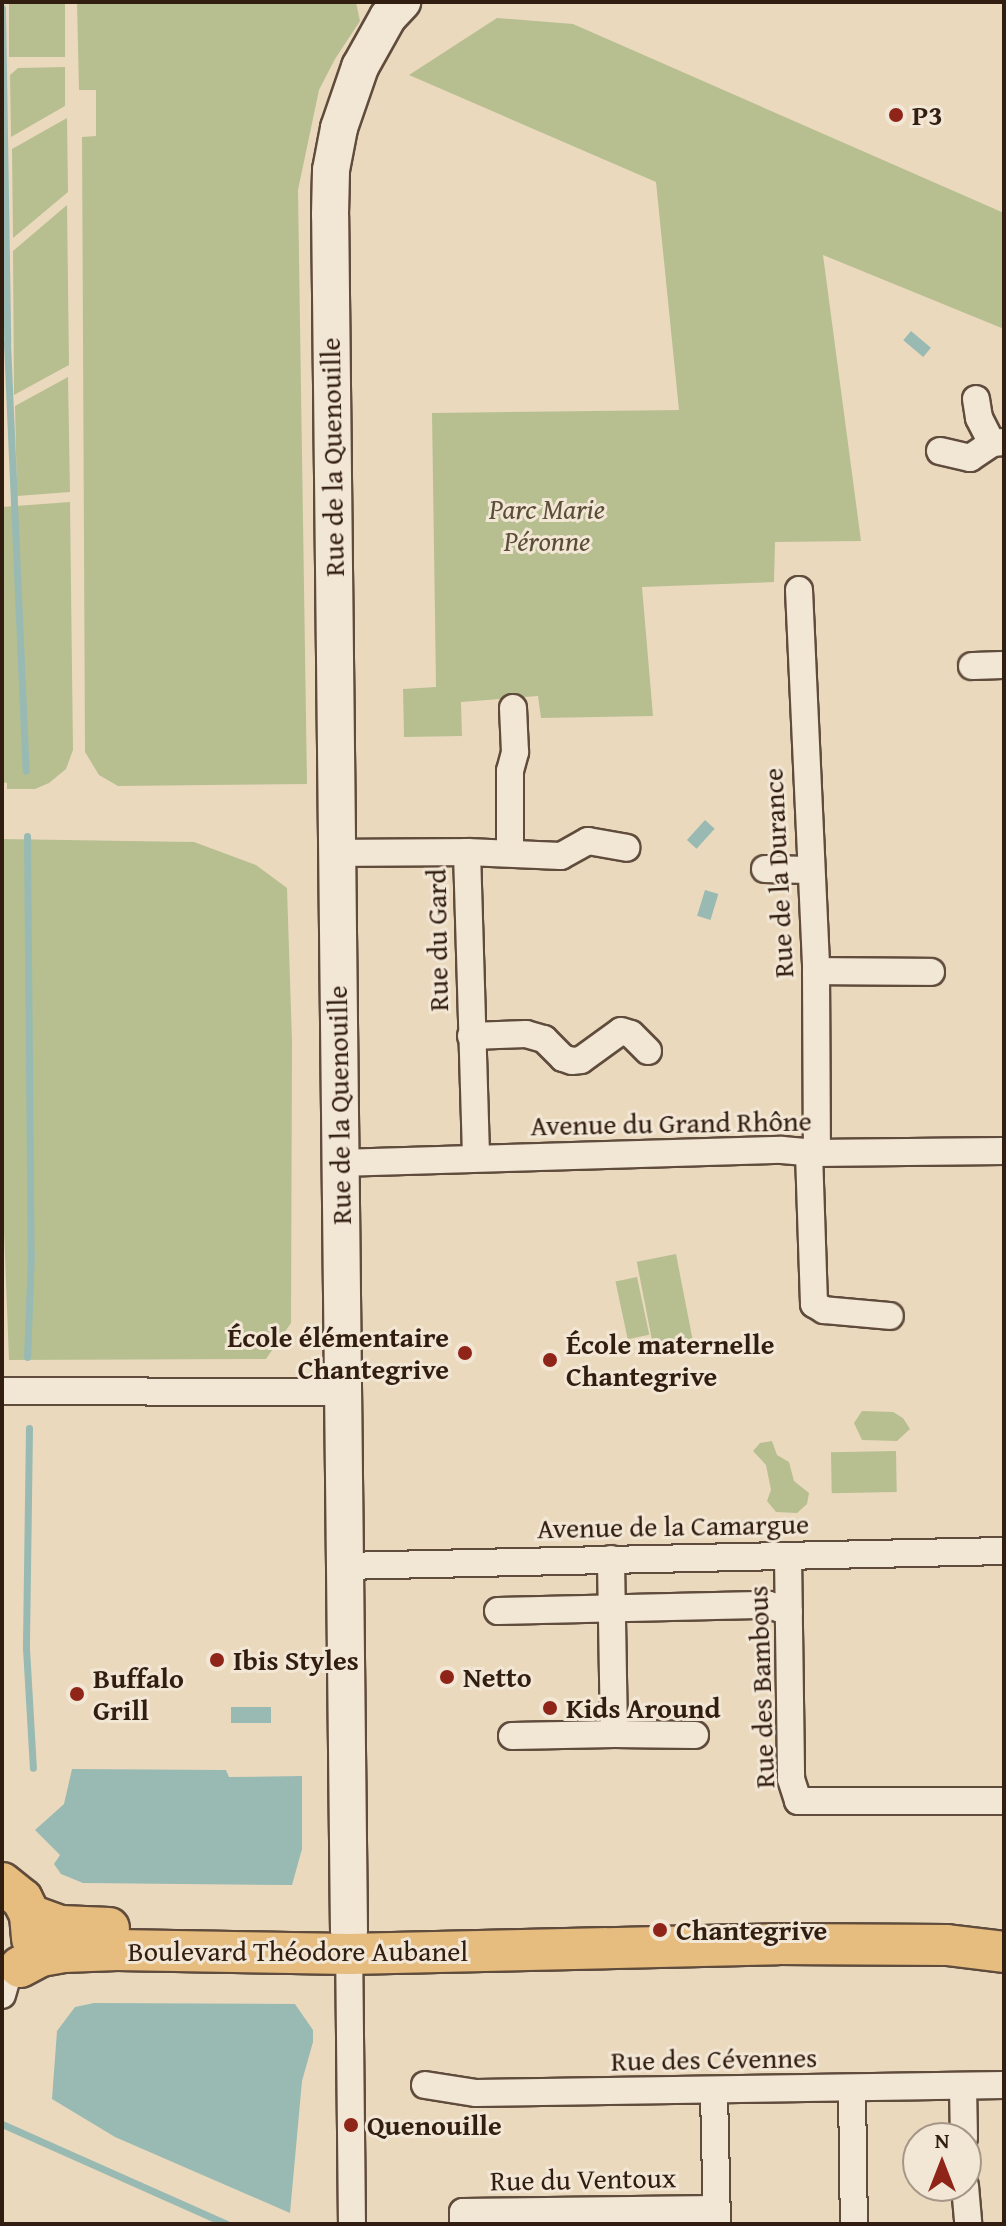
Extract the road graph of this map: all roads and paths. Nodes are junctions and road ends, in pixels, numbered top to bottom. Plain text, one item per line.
1 (402, 2) edge
2 (976, 399) dead end
3 (998, 442) edge
4 (940, 451) dead end
5 (799, 590) dead end
6 (1004, 665) edge
7 (972, 666) dead end
8 (513, 708) dead end
9 (626, 848) dead end
10 (467, 852) junction
11 (510, 852) junction
12 (336, 853) junction
13 (765, 869) dead end
14 (809, 870) junction
15 (816, 971) junction
16 (931, 972) dead end
17 (471, 1036) junction
18 (648, 1051) dead end
19 (1004, 1151) edge
20 (813, 1153) junction
21 (476, 1158) junction
22 (339, 1163) junction
23 (890, 1316) dead end
24 (2, 1391) edge
25 (342, 1392) junction
26 (1004, 1551) edge
27 (788, 1556) junction
28 (611, 1559) junction
29 (343, 1566) junction
30 (612, 1609) junction
31 (498, 1611) dead end
32 (789, 1612) junction
33 (614, 1734) junction
34 (695, 1735) dead end
35 (512, 1736) dead end
36 (1004, 1801) edge
37 (11, 1890) edge
38 (349, 1943) junction
39 (1004, 1952) edge
40 (8, 1980) edge
41 (425, 2085) dead end
42 (1004, 2085) edge
43 (963, 2087) junction
44 (852, 2089) junction
45 (714, 2092) junction
46 (964, 2122) edge
47 (966, 2202) edge
48 (717, 2216) edge
49 (352, 2224) edge
50 (463, 2224) edge
51 (854, 2224) edge
52 (968, 2224) edge

1 - 12 street, Rue de la Quenouille
2 - 3 street
3 - 4 street
5 - 14 street, Rue de la Durance
6 - 7 street
8 - 11 street
9 - 11 street
10 - 11 street
10 - 12 street, Rue du Gard
10 - 17 street, Rue du Gard
12 - 22 street, Rue de la Quenouille
13 - 14 street
14 - 15 street, Rue de la Durance
15 - 16 street
15 - 20 street, Rue de la Durance
17 - 18 street
17 - 21 street, Rue du Gard
19 - 20 street, Avenue du Grand Rhône
20 - 21 street, Avenue du Grand Rhône
20 - 23 street, Rue de la Durance
21 - 22 street, Avenue du Grand Rhône
22 - 25 street, Rue de la Quenouille
24 - 25 street
25 - 29 street, Rue de la Quenouille
26 - 27 street, Avenue de la Camargue
27 - 28 street, Avenue de la Camargue
27 - 32 street, Rue des Bambous
28 - 29 street, Avenue de la Camargue
28 - 30 street
29 - 38 street, Rue de la Quenouille
30 - 31 street
30 - 32 street
30 - 33 street
32 - 36 street, Rue des Bambous
33 - 34 street
33 - 35 street
37 - 38 main road, Boulevard Théodore Aubanel
37 - 40 main road
38 - 39 main road, Boulevard Théodore Aubanel
38 - 40 main road, Boulevard Théodore Aubanel
38 - 49 street, Rue de la Quenouille
41 - 45 street, Rue des Cévennes
42 - 43 street, Rue des Cévennes
43 - 44 street, Rue des Cévennes
43 - 46 street
44 - 45 street, Rue des Cévennes
44 - 51 street
45 - 48 street
47 - 52 street
48 - 50 street, Rue du Ventoux

